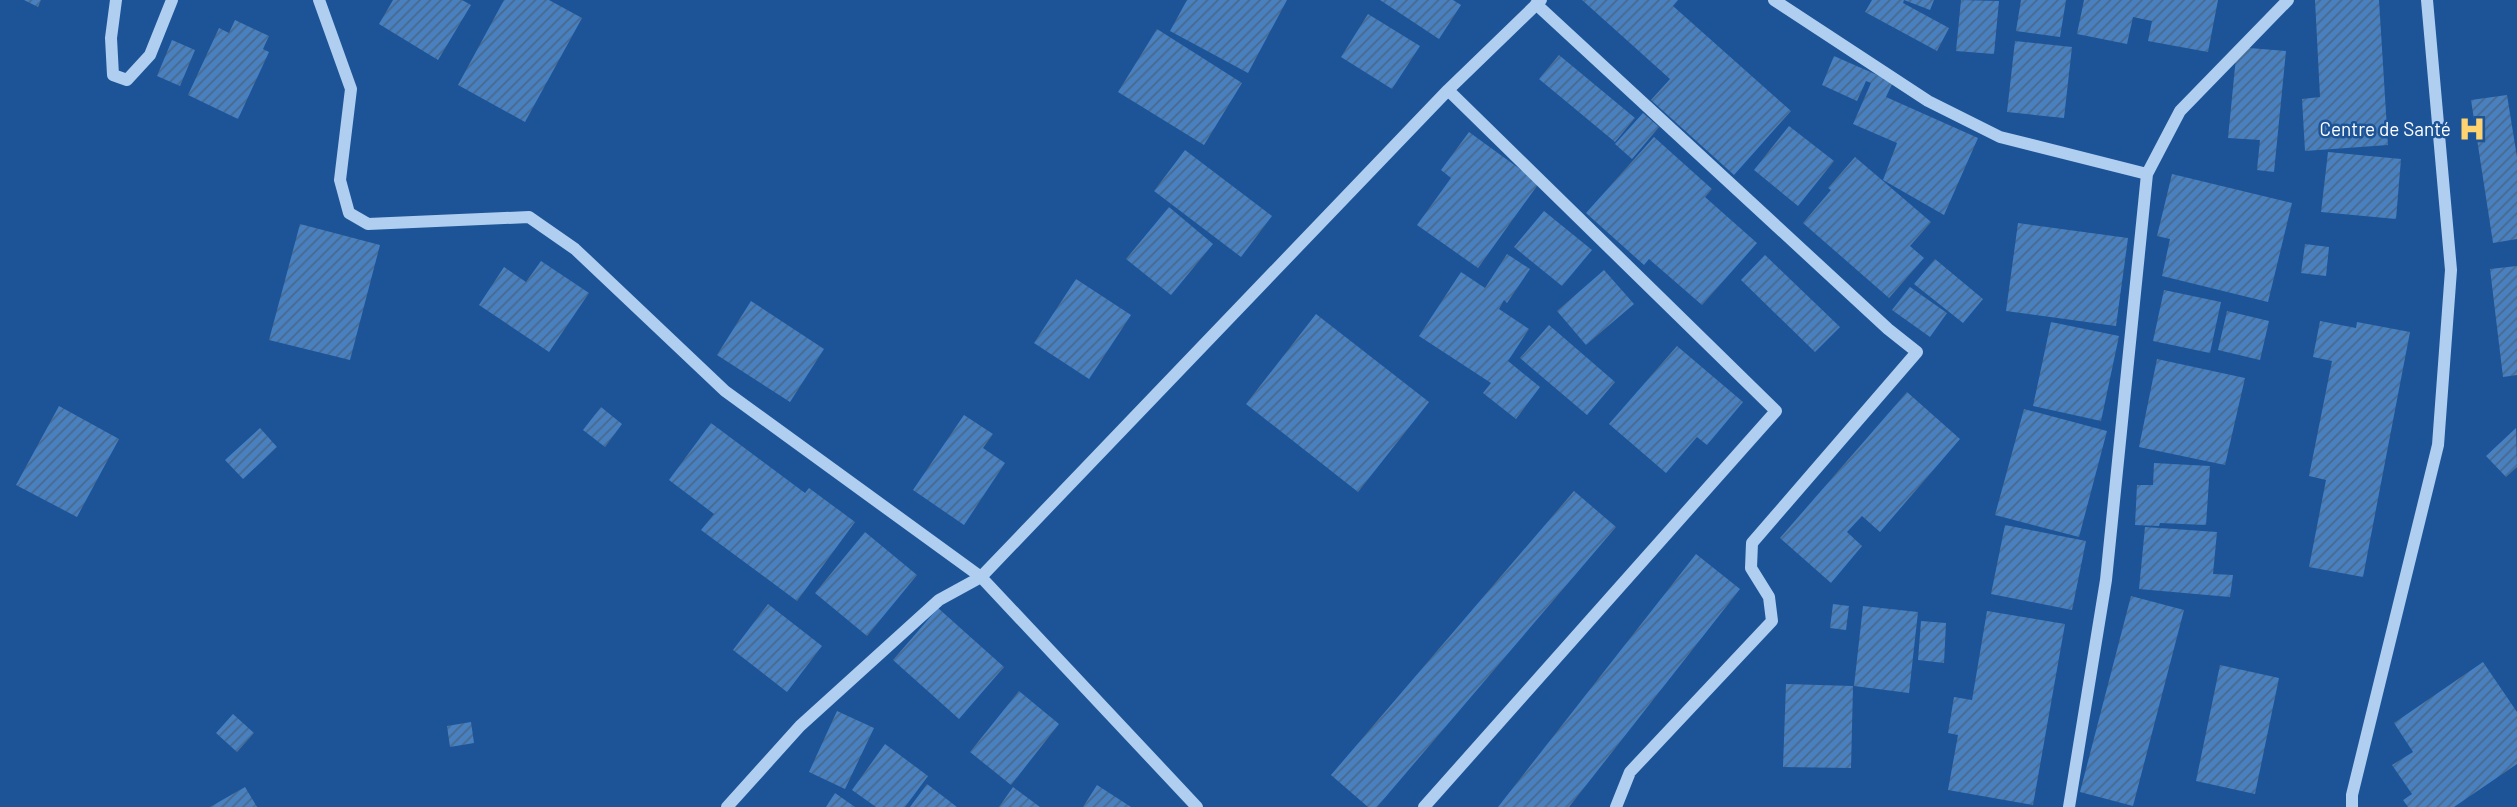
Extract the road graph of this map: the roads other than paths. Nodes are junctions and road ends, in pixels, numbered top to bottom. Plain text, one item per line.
1 (116, 0) edge
2 (172, 0) edge
3 (319, 0) edge
4 (1774, 0) edge
5 (2288, 0) edge
6 (2427, 0) edge
7 (1539, 2) edge
8 (1448, 90) junction
9 (2147, 174) junction
10 (981, 578) junction
11 (727, 807) edge
12 (1197, 807) edge
13 (1424, 807) edge
14 (1616, 807) edge
15 (2069, 807) edge
16 (2352, 807) edge

1 - 2 street
3 - 10 street
4 - 9 street
5 - 9 street
6 - 16 street
7 - 8 street
7 - 14 street
8 - 10 street
8 - 13 street
9 - 15 street
10 - 11 street
10 - 12 street

